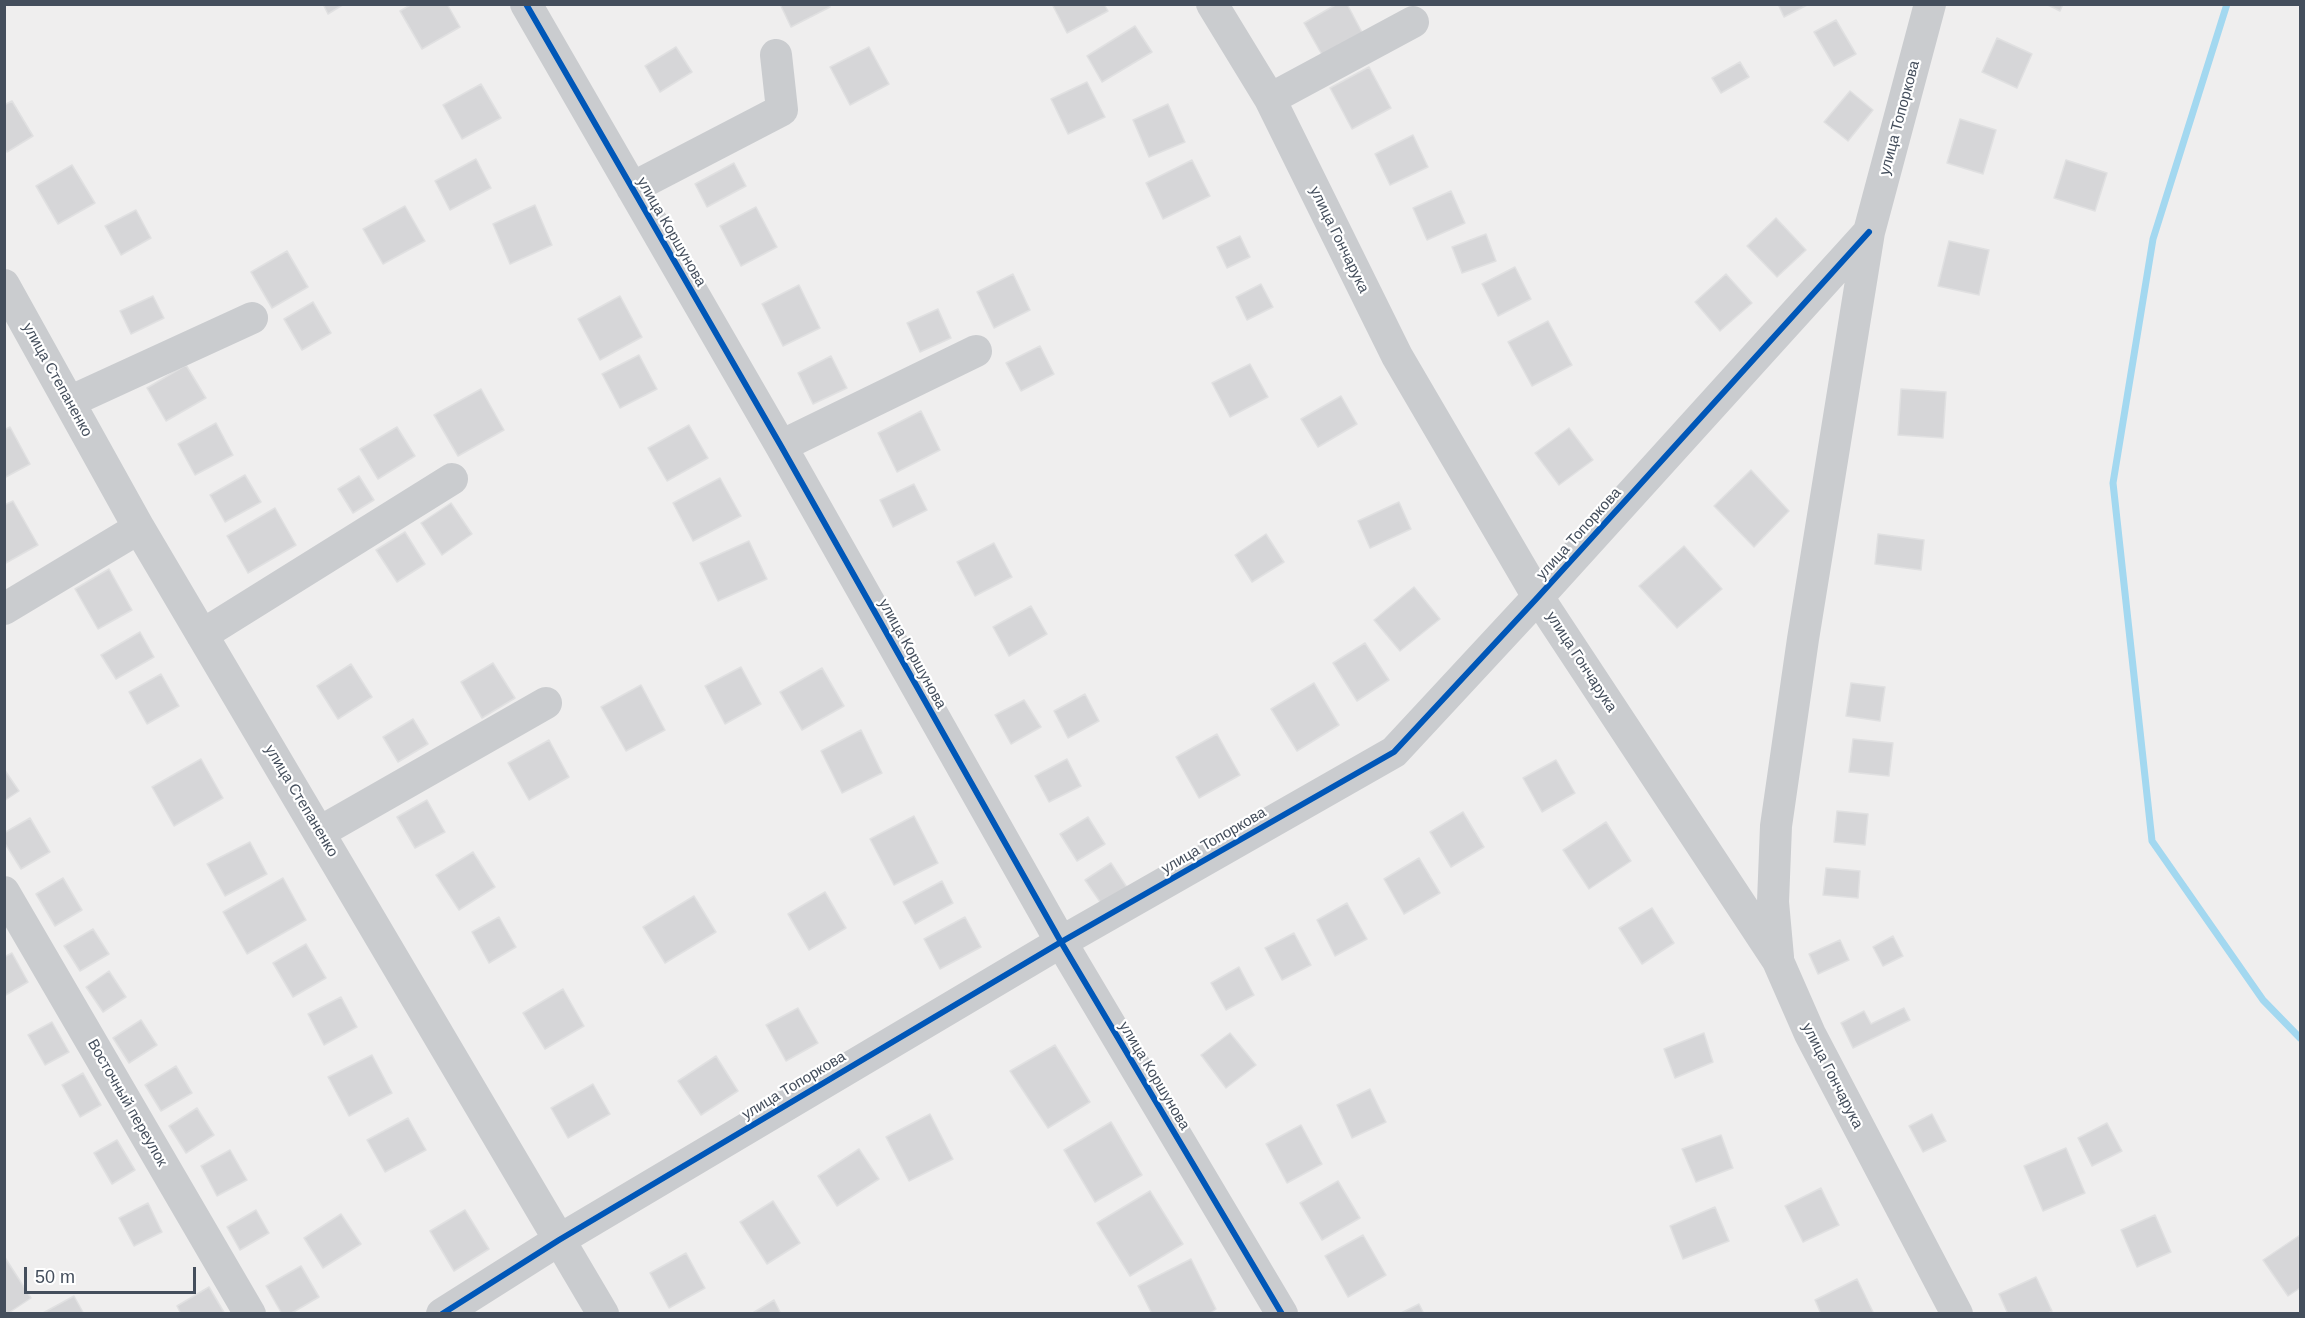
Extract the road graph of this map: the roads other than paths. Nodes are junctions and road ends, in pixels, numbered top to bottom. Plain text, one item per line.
1 (526, 4) edge
2 (1212, 4) edge
3 (1930, 4) edge
4 (1413, 22) dead end
5 (776, 55) dead end
6 (1270, 99) junction
7 (632, 188) junction
8 (1869, 232) junction
9 (4, 285) edge
10 (252, 318) dead end
11 (976, 351) dead end
12 (69, 402) junction
13 (781, 446) junction
14 (452, 479) dead end
15 (139, 528) junction
16 (1538, 597) junction
17 (4, 609) edge
18 (202, 634) junction
19 (546, 703) dead end
20 (320, 832) junction
21 (4, 891) edge
22 (1061, 942) junction
23 (1778, 961) junction
24 (559, 1240) junction
25 (250, 1314) edge
26 (442, 1314) edge
27 (603, 1314) edge
28 (1282, 1314) edge
29 (1957, 1314) edge

1 - 7 street, улица Коршунова
2 - 6 street, улица Гончарука
3 - 8 street, улица Топоркова
4 - 6 street
5 - 7 street
6 - 16 street, улица Гончарука
7 - 13 street, улица Коршунова
8 - 16 street, улица Топоркова
8 - 23 street, улица Топоркова
9 - 12 street, улица Степаненко
10 - 12 street
11 - 13 street
12 - 15 street, улица Степаненко
13 - 22 street, улица Коршунова
14 - 18 street
15 - 17 street
15 - 18 street, улица Степаненко
16 - 22 street, улица Топоркова
16 - 23 street, улица Гончарука
18 - 20 street, улица Степаненко
19 - 20 street
20 - 24 street, улица Степаненко
21 - 25 street, Восточный переулок
22 - 24 street, улица Топоркова
22 - 28 street, улица Коршунова
23 - 29 street, улица Гончарука
24 - 26 street, улица Топоркова
24 - 27 street, улица Степаненко

